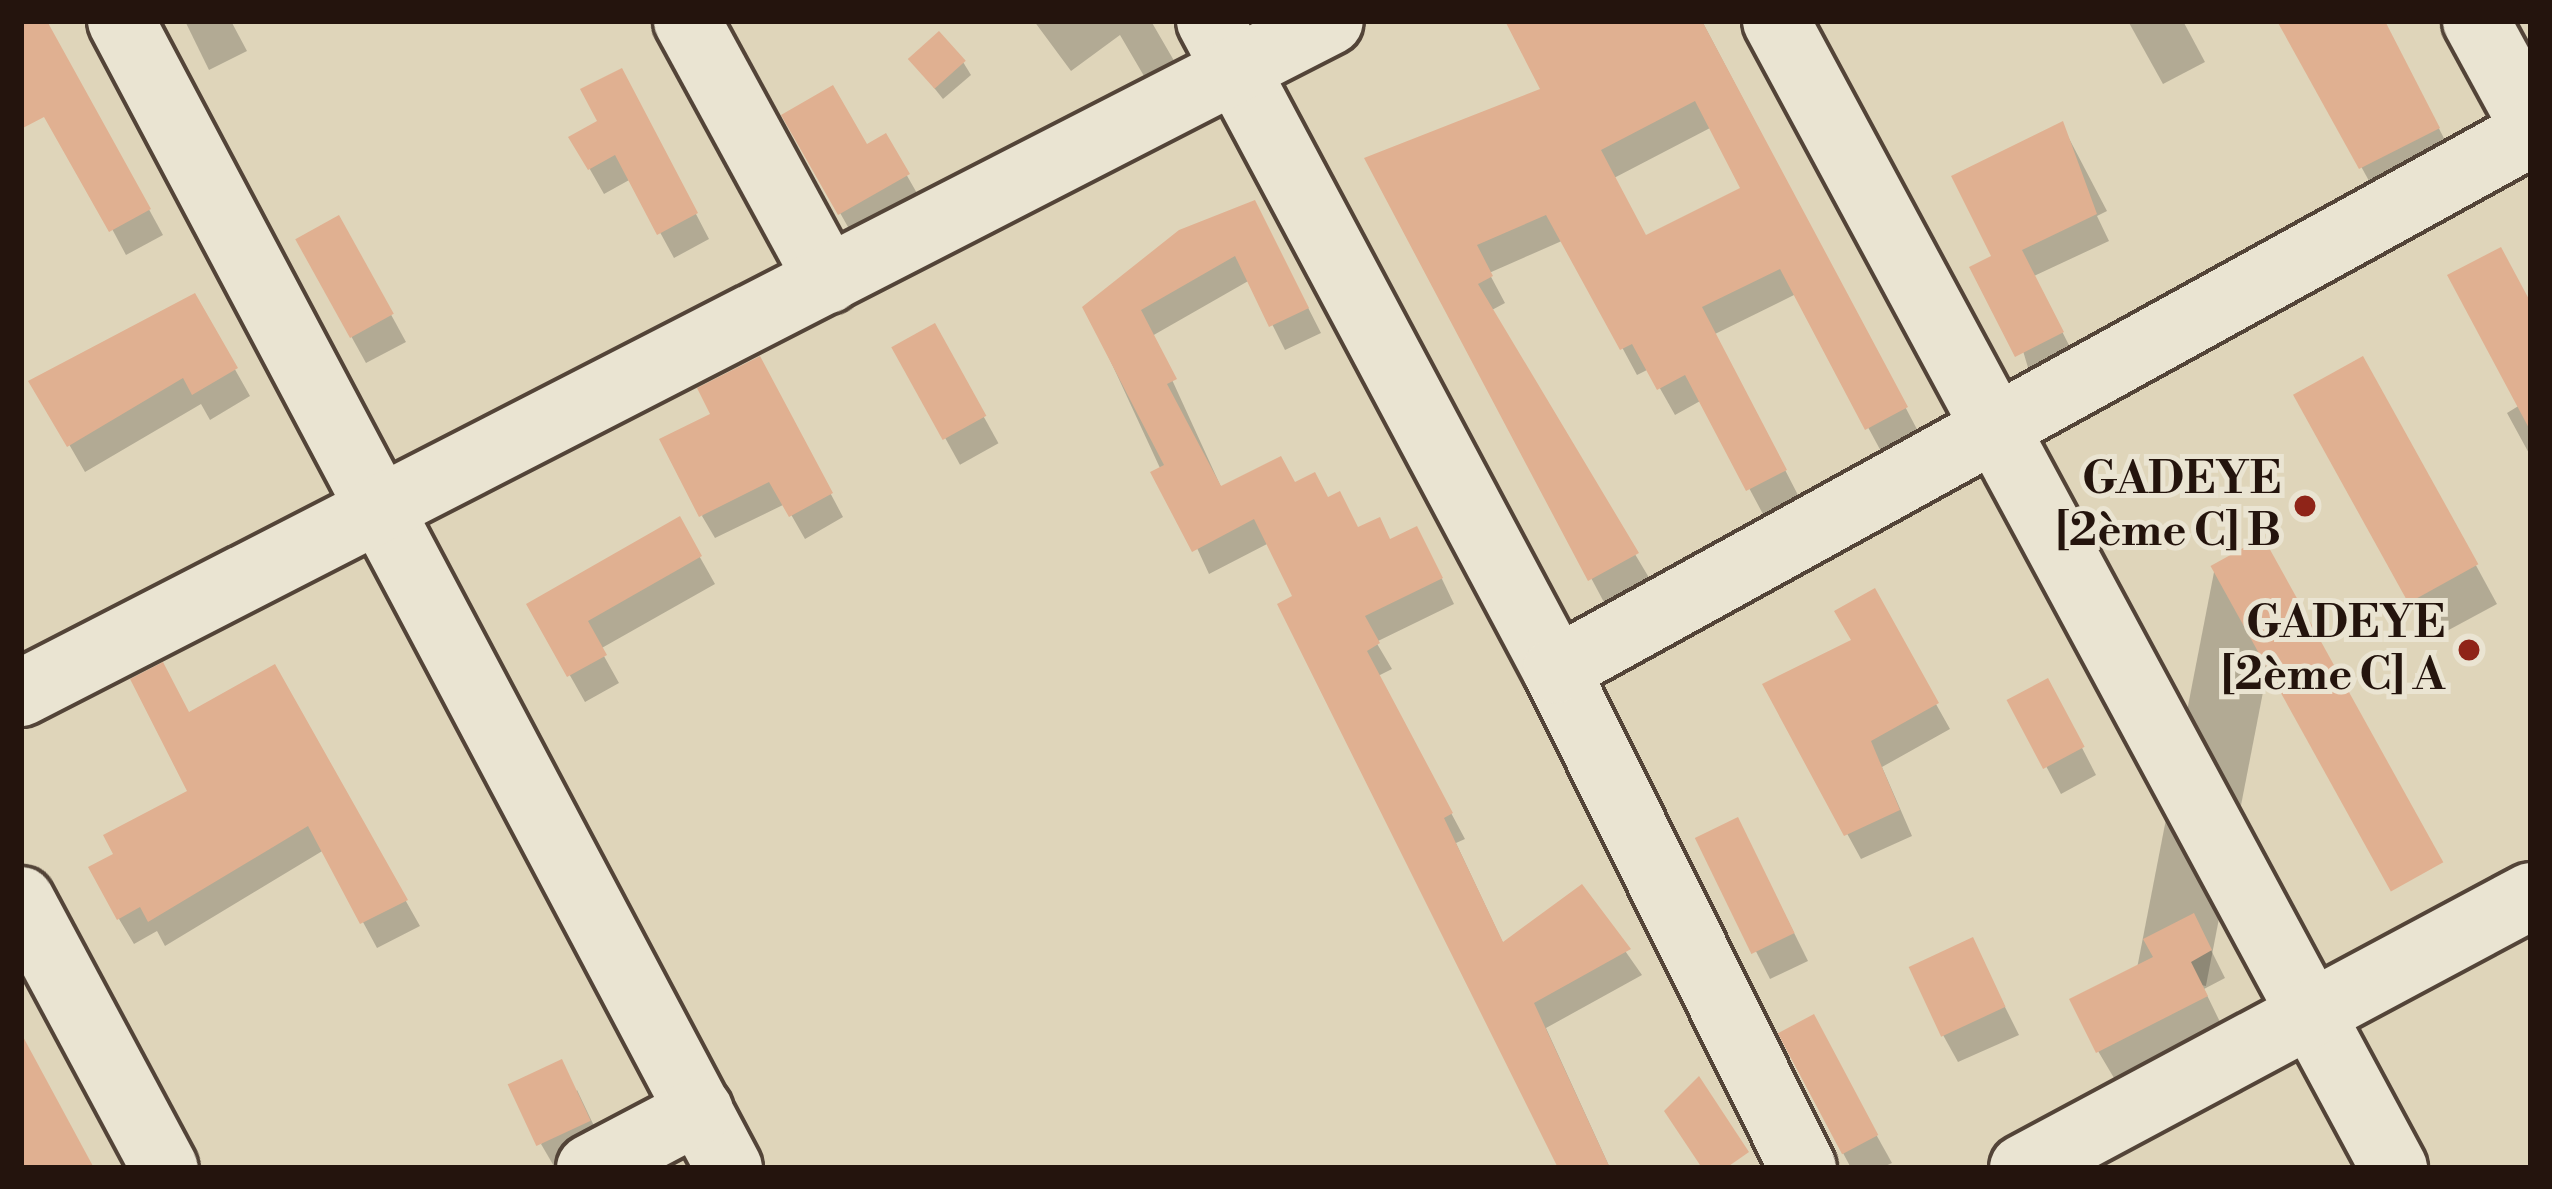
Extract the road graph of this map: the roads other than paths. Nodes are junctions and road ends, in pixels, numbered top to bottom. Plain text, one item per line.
1 (121, 21) edge
2 (687, 21) edge
3 (1330, 21) edge
4 (1776, 21) edge
5 (2476, 21) edge
6 (1224, 47) edge
7 (2531, 122) edge
8 (2531, 133) edge
9 (829, 280) junction
10 (1995, 429) junction
11 (380, 509) junction
12 (1556, 670) junction
13 (21, 693) edge
14 (2531, 896) edge
15 (21, 900) edge
16 (2312, 1017) junction
17 (700, 1111) junction
18 (164, 1168) edge
19 (590, 1168) edge
20 (729, 1168) edge
21 (1803, 1168) edge
22 (2024, 1168) edge
23 (2394, 1168) edge

1 - 11 street
2 - 9 street
3 - 6 street
4 - 10 street
5 - 7 street
6 - 9 street
6 - 12 street
8 - 10 street
9 - 11 street
10 - 12 street
10 - 16 street
11 - 13 street
11 - 17 street
12 - 21 street
14 - 16 street
15 - 18 street
16 - 22 street
16 - 23 street
17 - 19 street
17 - 20 street

